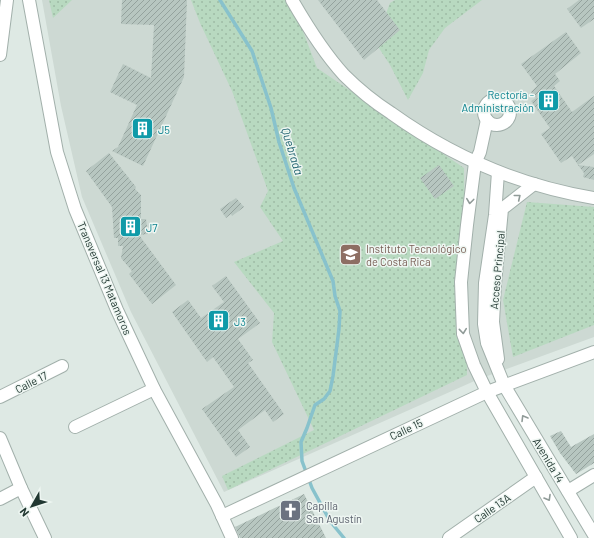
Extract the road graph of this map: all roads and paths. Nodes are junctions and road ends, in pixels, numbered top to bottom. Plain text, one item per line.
1 (7, 0) edge
2 (29, 0) edge
3 (292, 0) edge
4 (0, 55) edge
5 (487, 120) dead end
6 (475, 163) junction
7 (498, 172) junction
8 (534, 184) junction
9 (594, 198) edge
10 (594, 352) edge
11 (62, 366) dead end
12 (499, 371) junction
13 (504, 385) junction
14 (154, 389) junction
15 (487, 392) junction
16 (0, 397) edge
17 (75, 427) dead end
18 (0, 438) edge
19 (594, 475) edge
20 (536, 477) junction
21 (21, 488) junction
22 (568, 491) junction
23 (0, 499) edge
24 (222, 516) junction
25 (594, 535) edge
26 (45, 538) edge
27 (232, 538) edge
28 (449, 538) edge
29 (571, 538) edge

1 - 4 street
2 - 14 street, Transversal 13 Matamoros
3 - 6 street
5 - 6 street
6 - 7 street
6 -> 15 street
7 - 8 street
7 - 12 street, Acceso Principal
8 - 9 street
12 -> 8 street, Acceso Principal
10 - 13 street, Calle 15
11 - 16 street, Calle 17
12 - 13 street, Acceso Principal
13 - 15 street, Calle 15
22 -> 13 street, Avenida 14
14 - 17 street
14 - 24 street, Transversal 13 Matamoros
15 - 20 street, Avenida 14
15 - 24 street, Calle 15
18 - 21 street
19 - 22 street
20 - 28 street, Calle 13A
20 -> 29 street, Avenida 14
21 - 23 street
21 - 26 street
22 - 25 street, Avenida 14
24 - 27 street, Transversal 13 Matamoros

